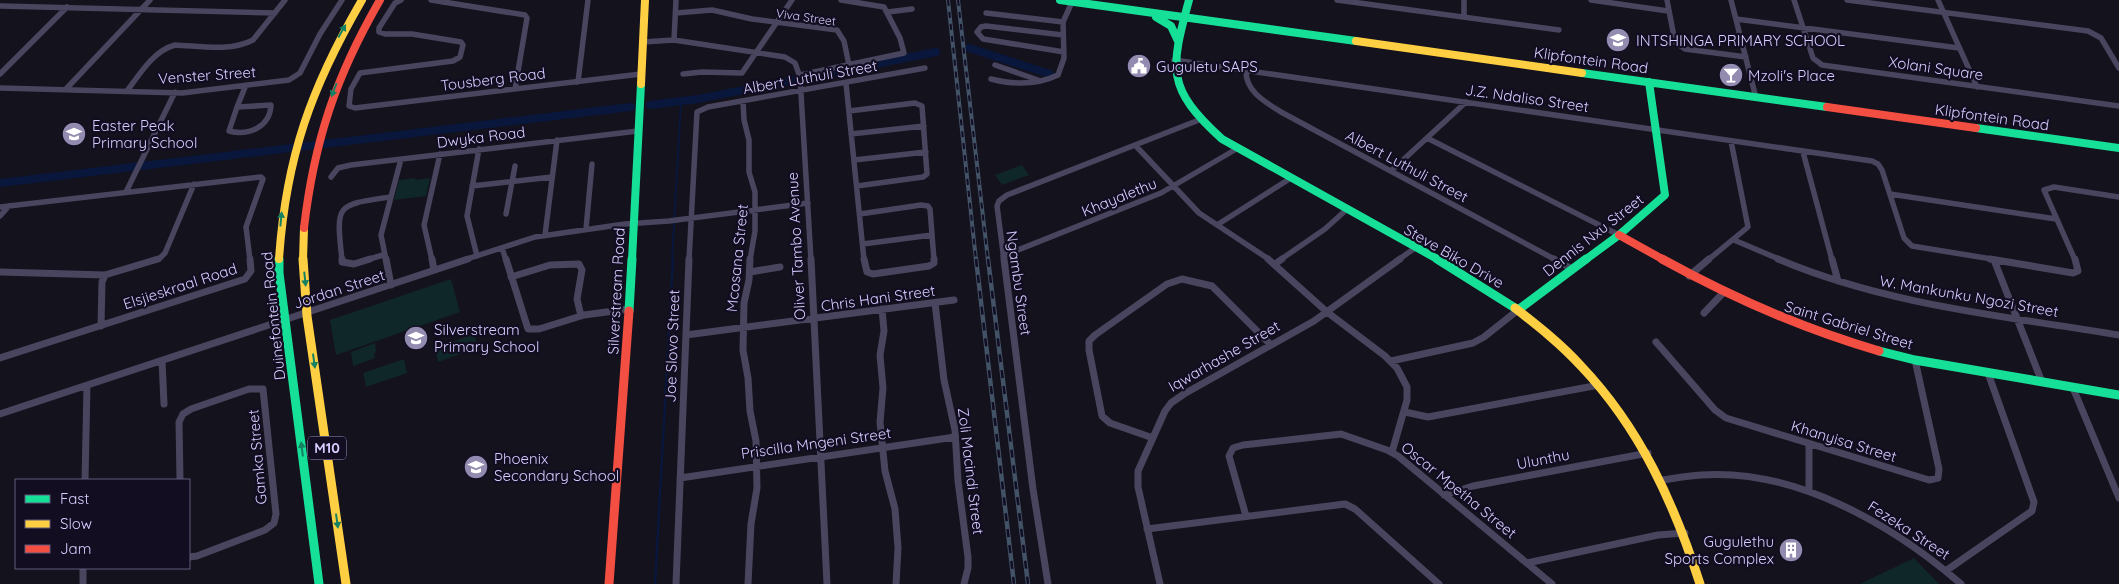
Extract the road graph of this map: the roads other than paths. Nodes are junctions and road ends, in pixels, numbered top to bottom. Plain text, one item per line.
1 (7, 0) edge
2 (150, 0) edge
3 (285, 0) edge
4 (342, 0) edge
5 (362, 0) edge
6 (380, 0) edge
7 (401, 0) edge
8 (431, 0) edge
9 (473, 0) edge
10 (588, 0) edge
11 (645, 0) edge
12 (676, 0) edge
13 (792, 0) edge
14 (841, 0) edge
15 (1060, 0) edge
16 (1190, 0) edge
17 (1336, 0) edge
18 (1464, 0) edge
19 (1591, 0) edge
20 (1666, 0) edge
21 (1731, 0) edge
22 (1794, 0) edge
23 (1846, 0) edge
24 (1938, 0) edge
25 (1072, 2) junction
26 (468, 5) junction
27 (1, 6) edge
28 (67, 7) junction
29 (142, 9) junction
30 (912, 9) dead end
31 (1668, 10) junction
32 (888, 12) junction
33 (1944, 12) junction
34 (275, 13) junction
35 (676, 13) junction
36 (986, 13) dead end
37 (1149, 13) junction
38 (1464, 17) junction
39 (1184, 18) junction
40 (1736, 19) junction
41 (776, 22) junction
42 (1063, 22) junction
43 (1804, 28) junction
44 (1559, 30) dead end
45 (1063, 35) junction
46 (674, 40) junction
47 (1178, 41) junction
48 (643, 42) junction
49 (1959, 48) junction
50 (757, 52) junction
51 (1064, 52) junction
52 (1746, 58) junction
53 (1174, 60) junction
54 (849, 65) junction
55 (995, 65) dead end
56 (925, 68) dead end
57 (2119, 68) edge
58 (1246, 70) junction
59 (0, 74) edge
60 (641, 74) junction
61 (683, 74) dead end
62 (800, 78) junction
63 (991, 79) dead end
64 (1040, 81) junction
65 (578, 82) junction
66 (1649, 82) junction
67 (846, 83) junction
68 (246, 85) junction
69 (1977, 87) junction
70 (0, 88) edge
71 (515, 89) junction
72 (66, 90) junction
73 (127, 91) junction
74 (802, 91) junction
75 (175, 92) junction
76 (1756, 98) junction
77 (743, 101) junction
78 (1466, 102) junction
79 (2119, 106) edge
80 (237, 107) junction
81 (699, 110) joint
82 (849, 111) junction
83 (1199, 120) junction
84 (924, 126) junction
85 (638, 130) junction
86 (1657, 130) junction
87 (852, 134) junction
88 (1427, 138) junction
89 (557, 140) junction
90 (1731, 141) junction
91 (1136, 145) junction
92 (1238, 148) junction
93 (2119, 148) edge
94 (479, 150) junction
95 (926, 152) junction
96 (1803, 152) junction
97 (440, 154) junction
98 (400, 159) junction
99 (854, 160) junction
100 (592, 164) dead end
101 (516, 166) dead end
102 (1391, 171) junction
103 (331, 177) dead end
104 (552, 177) junction
105 (1291, 178) junction
106 (513, 181) junction
107 (194, 184) junction
108 (472, 186) junction
109 (857, 186) junction
110 (1174, 187) junction
111 (126, 192) junction
112 (1890, 194) junction
113 (390, 197) junction
114 (2119, 198) edge
115 (808, 203) junction
116 (9, 206) junction
117 (0, 208) edge
118 (755, 210) junction
119 (1346, 210) junction
120 (506, 214) dead end
121 (860, 214) junction
122 (0, 216) edge
123 (691, 218) junction
124 (2056, 219) junction
125 (634, 224) junction
126 (1217, 225) junction
127 (586, 229) junction
128 (545, 235) junction
129 (932, 235) junction
130 (1619, 235) junction
131 (1734, 240) junction
132 (863, 244) junction
133 (502, 248) junction
134 (1415, 248) junction
135 (383, 254) junction
136 (477, 256) junction
137 (1003, 256) junction
138 (1994, 260) junction
139 (1275, 264) junction
140 (780, 267) dead end
141 (1572, 269) junction
142 (434, 270) junction
143 (0, 272) edge
144 (750, 272) junction
145 (105, 275) junction
146 (1689, 276) junction
147 (511, 277) junction
148 (1838, 281) junction
149 (391, 284) junction
150 (1723, 293) junction
151 (954, 300) dead end
152 (935, 303) junction
153 (629, 309) junction
154 (882, 309) junction
155 (1518, 310) junction
156 (308, 312) junction
157 (1326, 312) junction
158 (1704, 313) dead end
159 (581, 316) junction
160 (2016, 318) junction
161 (814, 319) junction
162 (285, 320) junction
163 (101, 326) junction
164 (743, 328) junction
165 (686, 335) junction
166 (2119, 335) edge
167 (1656, 342) dead end
168 (1271, 345) junction
169 (0, 358) edge
170 (162, 360) junction
171 (1915, 360) junction
172 (1391, 361) junction
173 (1988, 373) junction
174 (2042, 382) junction
175 (1599, 385) junction
176 (87, 386) junction
177 (2073, 388) junction
178 (2119, 395) edge
179 (164, 404) dead end
180 (1405, 412) junction
181 (0, 414) edge
182 (955, 437) junction
183 (1153, 438) junction
184 (1809, 445) junction
185 (882, 448) junction
186 (1392, 452) junction
187 (1648, 453) junction
188 (820, 457) junction
189 (757, 466) junction
190 (680, 478) junction
191 (85, 479) edge
192 (179, 479) edge
193 (1663, 480) junction
194 (1809, 491) junction
195 (1444, 495) junction
196 (2118, 495) edge
197 (1246, 516) junction
198 (1147, 529) junction
199 (1686, 533) junction
200 (190, 557) edge
201 (1527, 563) junction
202 (83, 569) edge
203 (1946, 570) junction
204 (83, 584) edge
205 (319, 584) edge
206 (346, 584) edge
207 (609, 584) edge
208 (676, 584) edge
209 (748, 584) edge
210 (826, 584) edge
211 (896, 584) edge
212 (964, 584) edge
213 (1048, 584) edge
214 (1160, 584) edge
215 (1439, 584) edge
216 (1552, 584) edge
217 (1700, 584) edge
218 (1961, 584) edge

1 - 27 street
2 - 29 street
3 - 34 street
4 - 68 street, Venster Street
162 -> 5 main road, Duinefontein Road / M10
6 -> 156 main road, M10
7 - 71 street, Tousberg Road
8 - 26 street
9 - 26 street
10 - 65 street
11 - 48 main road, Silverstream Road
12 - 35 street
13 - 41 street
14 - 32 street
15 - 25 main road, Klipfontein Road
16 - 39 main road, Steve Biko Drive
17 - 38 street
18 - 38 street
19 - 31 street
20 - 31 street
21 - 40 street
22 - 43 street, Xolani Square
23 - 33 street
24 - 33 street
25 - 37 main road, Klipfontein Road
25 - 42 street
26 - 71 street
27 - 28 street
28 - 29 street
28 - 59 street
29 - 34 street
29 - 72 street
30 - 32 street
31 - 52 street
32 - 54 street
33 - 49 street
33 - 57 street
34 - 73 street
35 - 41 street, Viva Street
35 - 46 street
36 - 42 street
37 - 39 main road, Klipfontein Road
37 - 47 main road
38 - 44 street
39 - 47 main road, Steve Biko Drive
39 - 66 main road, Klipfontein Road
40 - 43 street
40 - 52 street
41 - 50 street
41 - 54 street, Viva Street
42 - 45 street
43 - 49 street
43 - 69 street, Xolani Square
45 - 51 street
45 - 51 street
46 - 48 street
46 - 50 street
47 - 53 main road, Steve Biko Drive
48 - 60 main road, Silverstream Road
49 - 69 street
50 - 61 street
50 - 62 street
51 - 64 street
52 - 76 street
53 - 58 street, J.Z. Ndaliso Street
53 - 83 main road, Steve Biko Drive
54 - 62 street
55 - 64 street
56 - 67 street, Albert Luthuli Street
58 - 78 street, J.Z. Ndaliso Street
58 - 102 street, Albert Luthuli Street
60 - 65 street, Tousberg Road
60 - 85 main road, Silverstream Road
62 - 74 street, Oliver Tambo Avenue
63 - 64 street
65 - 71 street, Tousberg Road
66 - 76 main road, Klipfontein Road
66 - 86 main road, Dennis Nxu Street
67 - 74 street, Albert Luthuli Street
67 - 82 street
68 - 75 street, Venster Street
68 - 80 street
69 - 79 street, Xolani Square
70 - 72 street, Venster Street
72 - 73 street, Venster Street
73 - 75 street, Venster Street
74 - 77 street, Albert Luthuli Street
74 - 115 street, Oliver Tambo Avenue
75 - 111 street
76 - 93 main road, Klipfontein Road
77 - 81 street, Albert Luthuli Street
77 - 118 street, Mcosana Street
78 - 86 street, J.Z. Ndaliso Street
78 - 88 street
80 - 80 street
81 - 123 street, Joe Slovo Street
82 - 84 street
82 - 87 street
83 - 91 street, Ngambu Street
83 - 92 main road, Steve Biko Drive
84 - 87 street
84 - 95 street
85 - 89 street, Dwyka Road
85 - 125 main road, Silverstream Road
86 - 90 street, J.Z. Ndaliso Street
86 - 130 main road, Dennis Nxu Street
87 - 99 street
88 - 102 street
88 - 130 street
89 - 94 street, Dwyka Road
89 - 104 street
90 - 96 street, J.Z. Ndaliso Street
90 - 131 street
91 - 110 street
91 - 137 street, Ngambu Street
92 - 105 main road, Steve Biko Drive
92 - 110 street, Khayalethu
94 - 97 street, Dwyka Road
94 - 108 street
95 - 99 street
95 - 109 street
96 - 112 street, J.Z. Ndaliso Street
96 - 148 street
97 - 98 street, Dwyka Road
97 - 142 street
98 - 103 street, Dwyka Road
98 - 113 street
99 - 109 street
100 - 127 street
101 - 106 street
102 - 141 street, Albert Luthuli Street
104 - 106 street
104 - 128 street
105 - 119 main road, Steve Biko Drive
105 - 126 street
106 - 108 street
106 - 120 street
107 - 111 street, Elsjieskraal Road
107 - 145 street
107 - 163 street, Elsjieskraal Road
108 - 136 street
109 - 121 street
110 - 126 street
110 - 137 street, Khayalethu
111 - 116 street, Elsjieskraal Road
112 - 124 street
112 - 138 street
113 - 135 street
113 - 135 street
114 - 124 street
115 - 118 street, Jordan Street
115 - 161 street, Oliver Tambo Avenue
116 - 117 street, Elsjieskraal Road
116 - 122 street
118 - 123 street, Jordan Street
118 - 144 street, Mcosana Street
119 - 134 main road, Steve Biko Drive
119 - 139 street
121 - 129 street
121 - 132 street
123 - 125 street, Jordan Street
123 - 165 street, Joe Slovo Street
124 - 138 street
125 - 127 street, Jordan Street
125 - 153 main road, Silverstream Road
126 - 139 street
127 - 128 street, Jordan Street
128 - 133 street, Jordan Street
129 - 132 street
129 - 132 street
130 - 141 main road, Dennis Nxu Street
130 - 146 main road, Saint Gabriel Street
131 - 146 street
131 - 148 street, W. Mankunku Ngozi Street
133 - 136 street, Jordan Street
133 - 147 street
134 - 155 main road, Steve Biko Drive
134 - 157 street, Iqwarhashe Street
135 - 149 street
136 - 142 street, Jordan Street
137 - 213 street, Ngambu Street
138 - 160 street
139 - 157 street
140 - 144 street
141 - 155 main road, Dennis Nxu Street
142 - 149 street, Jordan Street
143 - 145 street
144 - 164 street, Mcosana Street
145 - 163 street
146 - 150 main road, Saint Gabriel Street
147 - 159 street
147 - 159 street
148 - 160 street, W. Mankunku Ngozi Street
149 - 156 street, Jordan Street
150 - 158 street
150 - 171 main road, Saint Gabriel Street
151 - 152 street, Chris Hani Street
152 - 154 street, Chris Hani Street
152 - 182 street, Zoli Macindi Street
153 - 159 street
153 - 207 main road, Silverstream Road
154 - 161 street, Chris Hani Street
154 - 185 street
155 - 172 street
155 - 175 main road, Steve Biko Drive
156 - 162 street, Jordan Street
156 -> 206 main road, M10
157 - 168 street, Iqwarhashe Street
157 - 172 street
160 - 166 street, W. Mankunku Ngozi Street
160 - 174 street
161 - 164 street, Chris Hani Street
161 - 188 street, Oliver Tambo Avenue
162 - 170 street, Jordan Street
205 -> 162 main road, Duinefontein Road / M10
163 - 169 street, Elsjieskraal Road
164 - 165 street, Chris Hani Street
164 - 189 street, Mcosana Street
165 - 190 street, Joe Slovo Street
167 - 184 street, Khanyisa Street
168 - 183 street, Iqwarhashe Street
168 - 183 street
170 - 176 street, Jordan Street
170 - 179 street
171 - 173 main road, Saint Gabriel Street
171 - 184 street, Khanyisa Street
172 - 180 street
173 - 174 main road, Saint Gabriel Street
173 - 203 street
174 - 177 main road, Saint Gabriel Street
175 - 180 street
175 - 187 main road, Steve Biko Drive
176 - 181 street, Jordan Street
176 - 191 street
177 - 178 main road, Saint Gabriel Street
177 - 196 street
180 - 186 street
182 - 185 street, Priscilla Mngeni Street
182 - 212 street, Zoli Macindi Street
183 - 198 street, Iqwarhashe Street
184 - 194 street
185 - 188 street, Priscilla Mngeni Street
185 - 211 street
186 - 195 street, Oscar Mpetha Street
186 - 197 street, Oscar Mpetha Street
187 - 193 main road, Steve Biko Drive
187 - 195 street, Ulunthu
188 - 189 street, Priscilla Mngeni Street
188 - 210 street, Oliver Tambo Avenue
189 - 190 street, Priscilla Mngeni Street
189 - 209 street, Mcosana Street
190 - 208 street, Joe Slovo Street
192 - 200 street, Gamka Street
193 - 194 street, Fezeka Street
193 - 199 main road, Steve Biko Drive
194 - 203 street, Fezeka Street
195 - 201 street, Oscar Mpetha Street
197 - 198 street
197 - 215 street
198 - 214 street, Iqwarhashe Street
199 - 201 street
199 - 217 main road, Steve Biko Drive
201 - 216 street, Oscar Mpetha Street
202 - 204 street
203 - 218 street, Fezeka Street

